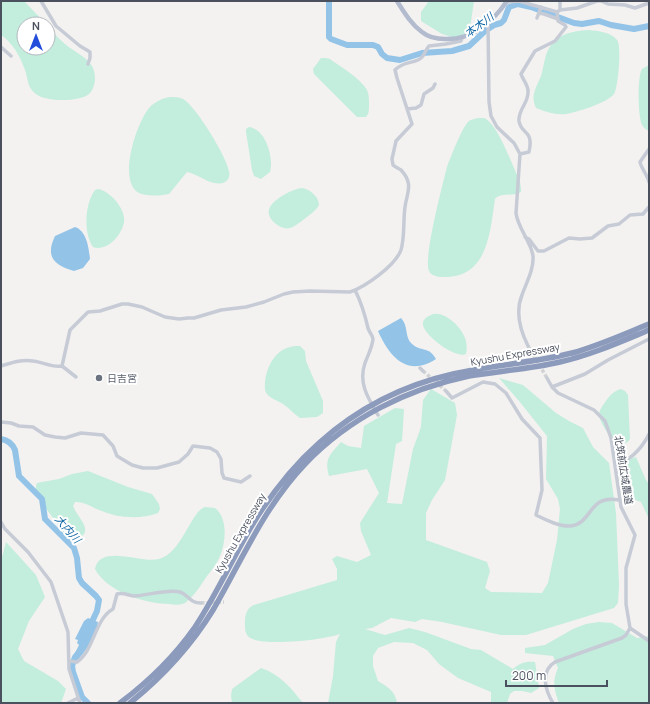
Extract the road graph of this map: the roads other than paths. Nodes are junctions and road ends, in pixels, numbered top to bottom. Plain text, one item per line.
1 (41, 1) edge
2 (397, 1) edge
3 (507, 1) edge
4 (560, 1) edge
5 (584, 1) edge
6 (529, 2) edge
7 (608, 3) edge
8 (649, 3) edge
9 (583, 6) junction
10 (541, 7) junction
11 (559, 11) junction
12 (539, 13) junction
13 (537, 18) dead end
14 (558, 19) junction
15 (488, 26) junction
16 (462, 38) junction
17 (1, 47) edge
18 (11, 56) dead end
19 (88, 64) dead end
20 (435, 84) dead end
21 (407, 109) junction
22 (649, 149) edge
23 (520, 154) junction
24 (649, 182) edge
25 (649, 207) edge
26 (524, 236) junction
27 (355, 290) junction
28 (649, 324) edge
29 (649, 330) edge
30 (649, 339) edge
31 (528, 346) tunnel mouth
32 (1, 366) edge
33 (62, 366) junction
34 (420, 368) dead end
35 (423, 371) tunnel mouth
36 (76, 377) dead end
37 (547, 378) tunnel mouth
38 (552, 387) junction
39 (446, 391) tunnel mouth
40 (378, 415) dead end
41 (1, 422) edge
42 (648, 437) edge
43 (615, 465) junction
44 (250, 476) dead end
45 (620, 500) junction
46 (1, 522) edge
47 (201, 603) tunnel mouth
48 (630, 628) junction
49 (649, 641) edge
50 (69, 661) junction
51 (78, 698) junction
52 (68, 703) edge
53 (80, 703) edge
54 (120, 703) edge
55 (130, 703) edge
56 (553, 703) edge

1 - 19 street
2 - 16 main road
3 - 6 street
3 - 15 main road
4 - 11 street
5 - 9 street
6 - 10 street
7 - 8 street
7 - 9 street
9 - 11 street
10 - 11 street
10 - 12 street
11 - 14 street
12 - 13 street
12 - 14 street
14 - 23 street
15 - 16 main road
15 - 23 street
16 - 21 street
17 - 18 street
20 - 21 street
21 - 27 street
22 - 24 street
23 - 26 street
25 - 26 street
26 - 31 street
27 - 33 street
27 - 40 street
28 - 54 highway, Kyushu Expressway
29 - 55 highway, Kyushu Expressway
30 - 38 street
32 - 33 street
33 - 36 street
34 - 35 street
37 - 38 street, 北筑前広域農道
38 - 43 street, 北筑前広域農道
39 - 45 street
41 - 44 street
42 - 43 street
43 - 45 street, 北筑前広域農道
45 - 48 street, 北筑前広域農道
46 - 50 street
47 - 50 street
48 - 49 street
48 - 56 street
50 - 51 street
51 - 52 street
51 - 53 street

